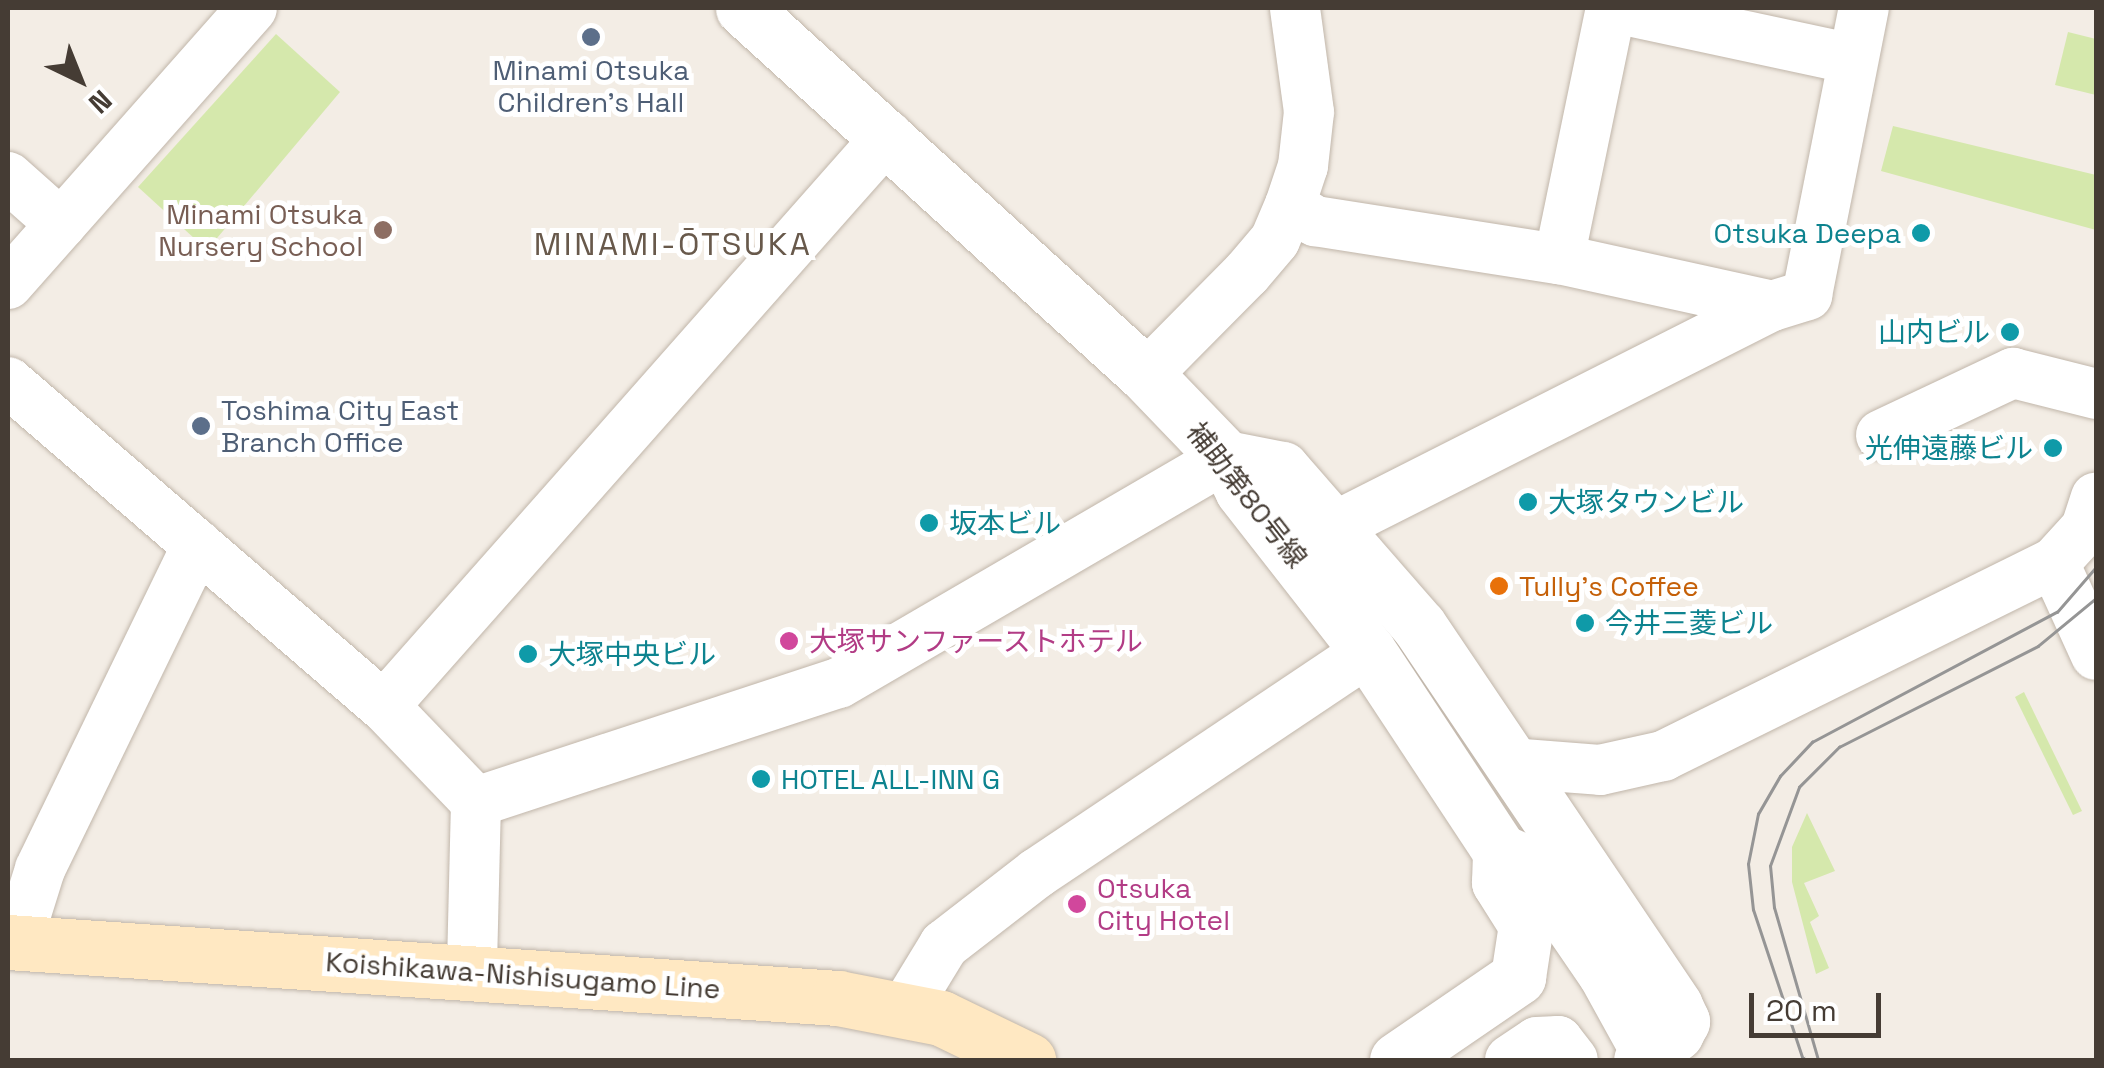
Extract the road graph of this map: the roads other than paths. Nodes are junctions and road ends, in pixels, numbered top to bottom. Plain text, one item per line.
1 (252, 8) edge
2 (743, 8) edge
3 (1296, 8) edge
4 (1613, 8) edge
5 (1864, 8) edge
6 (1852, 59) junction
7 (888, 136) junction
8 (8, 177) edge
9 (1290, 205) junction
10 (60, 224) junction
11 (1558, 259) junction
12 (8, 284) edge
13 (1789, 301) junction
14 (1146, 374) junction
15 (8, 382) edge
16 (2096, 394) edge
17 (1882, 435) dead end
18 (1226, 458) junction
19 (2096, 498) edge
20 (1338, 525) junction
21 (198, 545) junction
22 (2054, 563) junction
23 (1368, 650) junction
24 (2096, 656) edge
25 (384, 706) junction
26 (1510, 763) junction
27 (476, 802) junction
28 (1500, 852) junction
29 (24, 859) edge
30 (12, 943) edge
31 (472, 969) junction
32 (1605, 973) junction
33 (1518, 977) junction
34 (905, 1009) junction
35 (1648, 1058) edge
36 (1028, 1060) edge
37 (1397, 1060) edge
38 (1510, 1060) edge
39 (1573, 1060) edge

1 - 10 street
2 - 7 street, 補助第80号線
3 - 9 street
4 - 6 street
4 - 11 street
5 - 6 street
6 - 13 street
7 - 14 street, 補助第80号線
7 - 25 street
8 - 10 street
9 - 11 street
9 - 14 street
10 - 12 street
11 - 13 street
13 - 20 street
14 - 18 street, 補助第80号線
15 - 21 street
16 - 17 street
18 - 20 street
18 - 23 street, 補助第80号線
18 - 27 street
19 - 22 street
20 - 26 street
21 - 25 street
21 - 29 street
22 - 24 street
22 - 26 street
23 - 28 street, 補助第80号線
23 - 34 street
25 - 27 street
26 - 35 street
27 - 31 street
28 - 32 street, 補助第80号線
28 - 33 street
29 - 30 street
30 - 31 main road, Koishikawa-Nishisugamo Line
31 - 34 main road, Koishikawa-Nishisugamo Line
32 - 33 street
32 - 35 street, 補助第80号線
33 - 37 street
34 - 36 main road, Koishikawa-Nishisugamo Line
38 - 39 street

